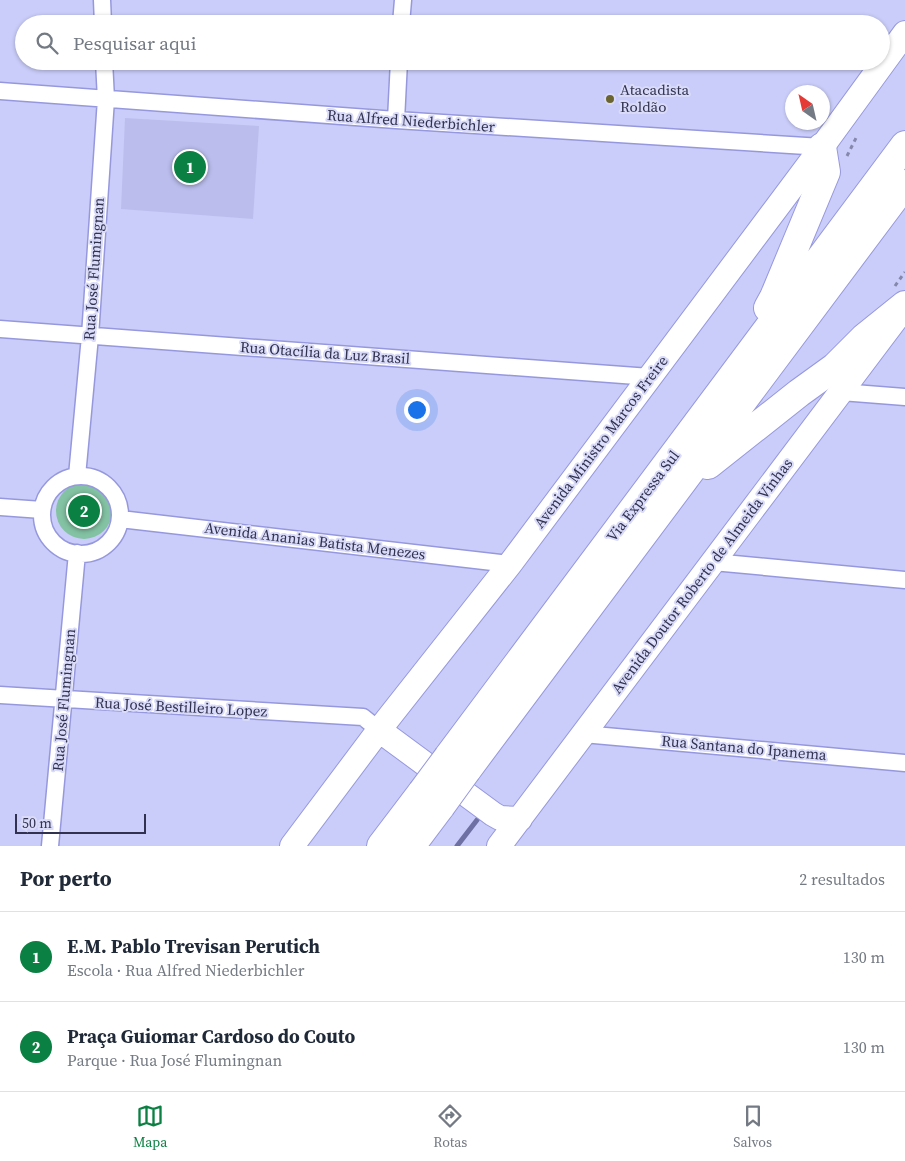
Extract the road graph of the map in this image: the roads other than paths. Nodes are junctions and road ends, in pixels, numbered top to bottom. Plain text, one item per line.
1 (102, 0) edge
2 (403, 0) edge
3 (103, 15) edge
4 (402, 15) edge
5 (905, 33) edge
6 (890, 54) edge
7 (104, 70) edge
8 (399, 70) edge
9 (878, 70) edge
10 (0, 91) edge
11 (106, 99) junction
12 (396, 120) junction
13 (905, 145) edge
14 (822, 147) junction
15 (905, 184) edge
16 (905, 306) edge
17 (0, 328) edge
18 (90, 336) junction
19 (743, 362) junction
20 (650, 377) junction
21 (841, 392) junction
22 (905, 397) edge
23 (77, 476) junction
24 (673, 495) junction
25 (0, 508) edge
26 (42, 510) junction
27 (120, 519) junction
28 (77, 553) junction
29 (713, 562) junction
30 (510, 564) junction
31 (905, 580) edge
32 (0, 695) edge
33 (64, 700) junction
34 (371, 724) junction
35 (583, 734) junction
36 (905, 763) edge
37 (457, 764) junction
38 (431, 799) junction
39 (520, 818) junction
40 (50, 846) edge
41 (292, 846) edge
42 (381, 846) edge
43 (411, 846) edge
44 (499, 846) edge

1 - 3 street
2 - 4 street
5 - 6 main road, Avenida Ministro Marcos Freire
7 - 11 street, Rua José Flumingnan
8 - 12 street
9 - 14 main road, Avenida Ministro Marcos Freire
10 - 11 street, Rua Alfred Niederbichler
11 - 12 street, Rua Alfred Niederbichler
11 - 18 street, Rua José Flumingnan
12 - 14 street, Rua Alfred Niederbichler
13 - 19 highway, Via Expressa Sul
14 - 19 highway
14 - 20 main road, Avenida Ministro Marcos Freire
15 - 24 highway, Via Expressa Sul
16 - 21 main road, Avenida Doutor Roberto de Almeida Vinhas
16 - 24 highway
17 - 18 street, Rua Otacília da Luz Brasil
18 - 20 street, Rua Otacília da Luz Brasil
18 - 23 street, Rua José Flumingnan
19 - 37 highway, Via Expressa Sul
20 - 30 main road, Avenida Ministro Marcos Freire
21 - 22 street
21 - 29 main road, Avenida Doutor Roberto de Almeida Vinhas
23 - 26 street
23 - 27 street
24 - 37 highway, Via Expressa Sul
25 - 26 street
26 - 28 street
27 - 28 street
27 - 30 street, Avenida Ananias Batista Menezes
28 - 33 street, Rua José Flumingnan
29 - 31 street
29 - 35 main road, Avenida Doutor Roberto de Almeida Vinhas
30 - 34 main road, Avenida Ministro Marcos Freire
32 - 33 street, Rua José Bestilleiro Lopez
33 - 34 street, Rua José Bestilleiro Lopez
33 - 40 street, Rua José Flumingnan
34 - 39 main road
34 - 41 main road, Avenida Ministro Marcos Freire
35 - 36 street, Rua Santana do Ipanema
35 - 39 main road, Avenida Doutor Roberto de Almeida Vinhas
37 - 38 highway, Via Expressa Sul, bridge
38 - 42 highway, Via Expressa Sul
38 - 43 highway, Via Expressa Sul
39 - 44 main road, Avenida Doutor Roberto de Almeida Vinhas

